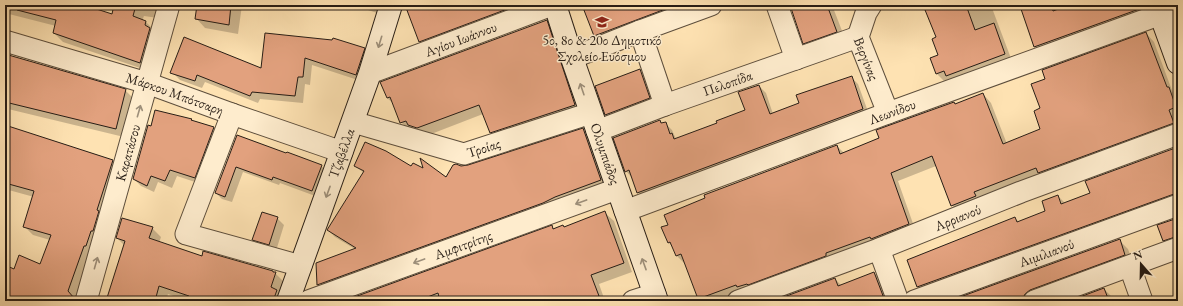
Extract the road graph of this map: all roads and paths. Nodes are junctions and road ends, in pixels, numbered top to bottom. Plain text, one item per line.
1 (169, 5) edge
2 (391, 5) edge
3 (554, 5) edge
4 (711, 5) edge
5 (777, 5) edge
6 (871, 5) edge
7 (1165, 9) edge
8 (640, 31) junction
9 (858, 37) junction
10 (5, 41) edge
11 (572, 58) junction
12 (796, 59) junction
13 (1178, 63) edge
14 (370, 73) junction
15 (147, 84) junction
16 (665, 105) junction
17 (888, 113) junction
18 (232, 114) junction
19 (353, 122) junction
20 (594, 122) junction
21 (1178, 134) edge
22 (342, 152) junction
23 (617, 188) junction
24 (1178, 205) edge
25 (625, 211) junction
26 (879, 248) junction
27 (1178, 248) edge
28 (301, 266) junction
29 (1130, 267) junction
30 (656, 297) edge
31 (86, 301) edge
32 (288, 301) edge
33 (308, 301) edge
34 (633, 301) edge
35 (738, 301) edge
36 (898, 301) edge
37 (914, 301) edge
38 (1034, 301) edge
39 (1142, 301) edge

1 - 15 street, Καρατάσου
2 -> 14 street, Τζαβέλλα
3 - 11 street, Ολυμπιάδος
3 - 14 street, Αγίου Ιωάννου
4 - 8 street
5 - 12 street
6 - 9 street, Βεργίνας
7 - 13 street
7 - 17 street, Λεωνίδου
8 - 11 street
8 - 16 street
9 - 12 street, Πελοπίδα
9 - 17 street, Βεργίνας
10 - 15 street, Μάρκου Μπότσαρη
20 -> 11 street, Ολυμπιάδος
12 - 16 street, Πελοπίδα
14 - 19 street, Τζαβέλλα
15 - 18 street, Μάρκου Μπότσαρη
31 -> 15 street, Καρατάσου
16 - 20 street, Πελοπίδα
17 - 25 street, Λεωνίδου
18 - 22 street, Μάρκου Μπότσαρη
18 - 28 street
19 - 20 street, Τροίας
19 - 22 street, Τζαβέλλα
20 - 23 street, Ολυμπιάδος
21 - 26 street, Αρριανού
22 -> 28 street, Τζαβέλλα
23 - 25 street, Ολυμπιάδος
23 -> 33 street, Αμφιτρίτης
24 - 37 street, Αιμιλιανού
30 -> 25 street, Ολυμπιάδος
26 - 35 street, Αρριανού
26 - 36 street
27 - 29 street
28 - 32 street, Τζαβέλλα
29 - 38 street
29 - 39 street
30 - 34 street

